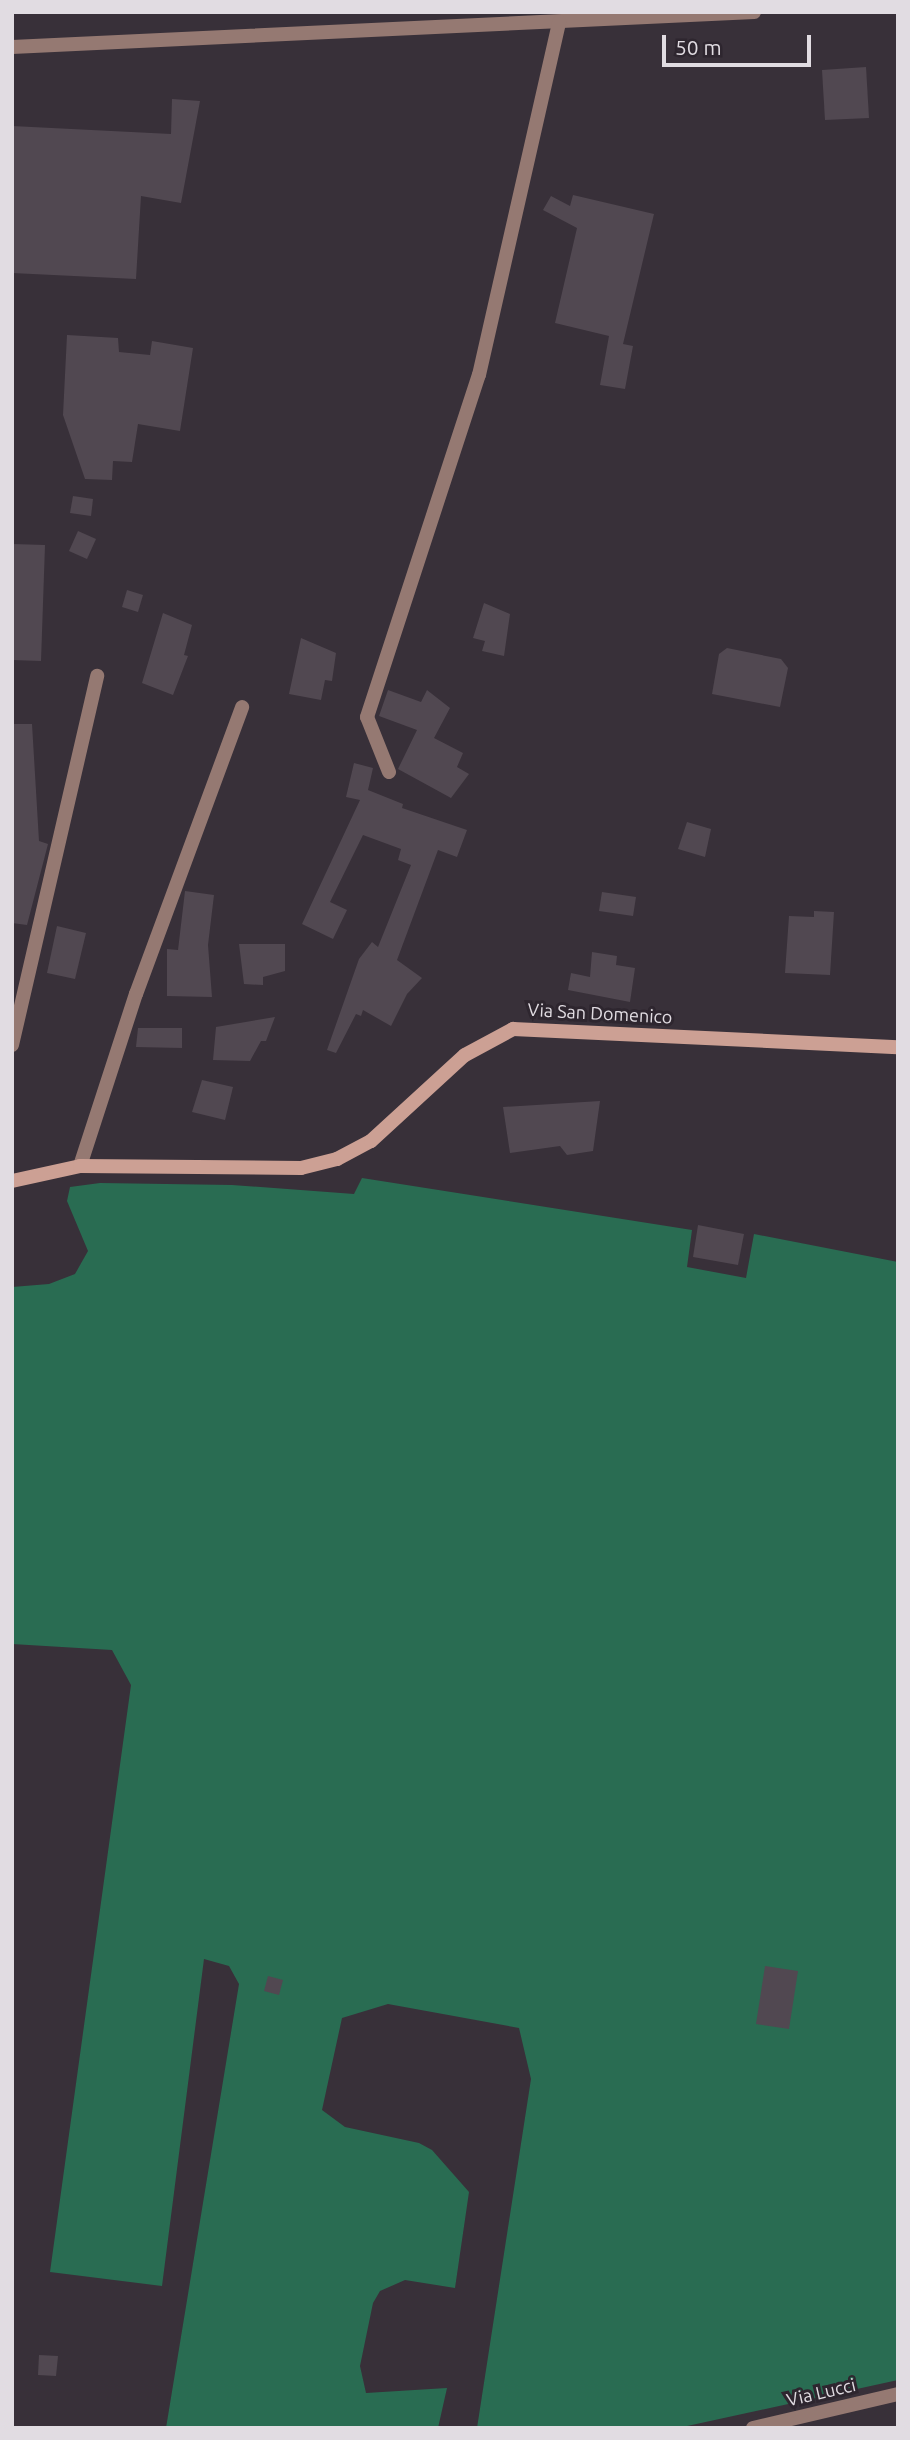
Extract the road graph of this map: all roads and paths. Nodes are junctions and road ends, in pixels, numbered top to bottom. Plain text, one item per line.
1 (754, 12) edge
2 (559, 22) junction
3 (12, 47) edge
4 (97, 676) dead end
5 (243, 707) dead end
6 (389, 772) dead end
7 (12, 1045) edge
8 (898, 1047) edge
9 (80, 1166) junction
10 (12, 1181) edge
11 (898, 2394) edge
12 (753, 2428) edge

1 - 2 street
2 - 3 street
2 - 6 street
4 - 7 street
5 - 9 street
8 - 9 street, Via San Domenico
9 - 10 street, Via San Domenico
11 - 12 street, Via Lucci

